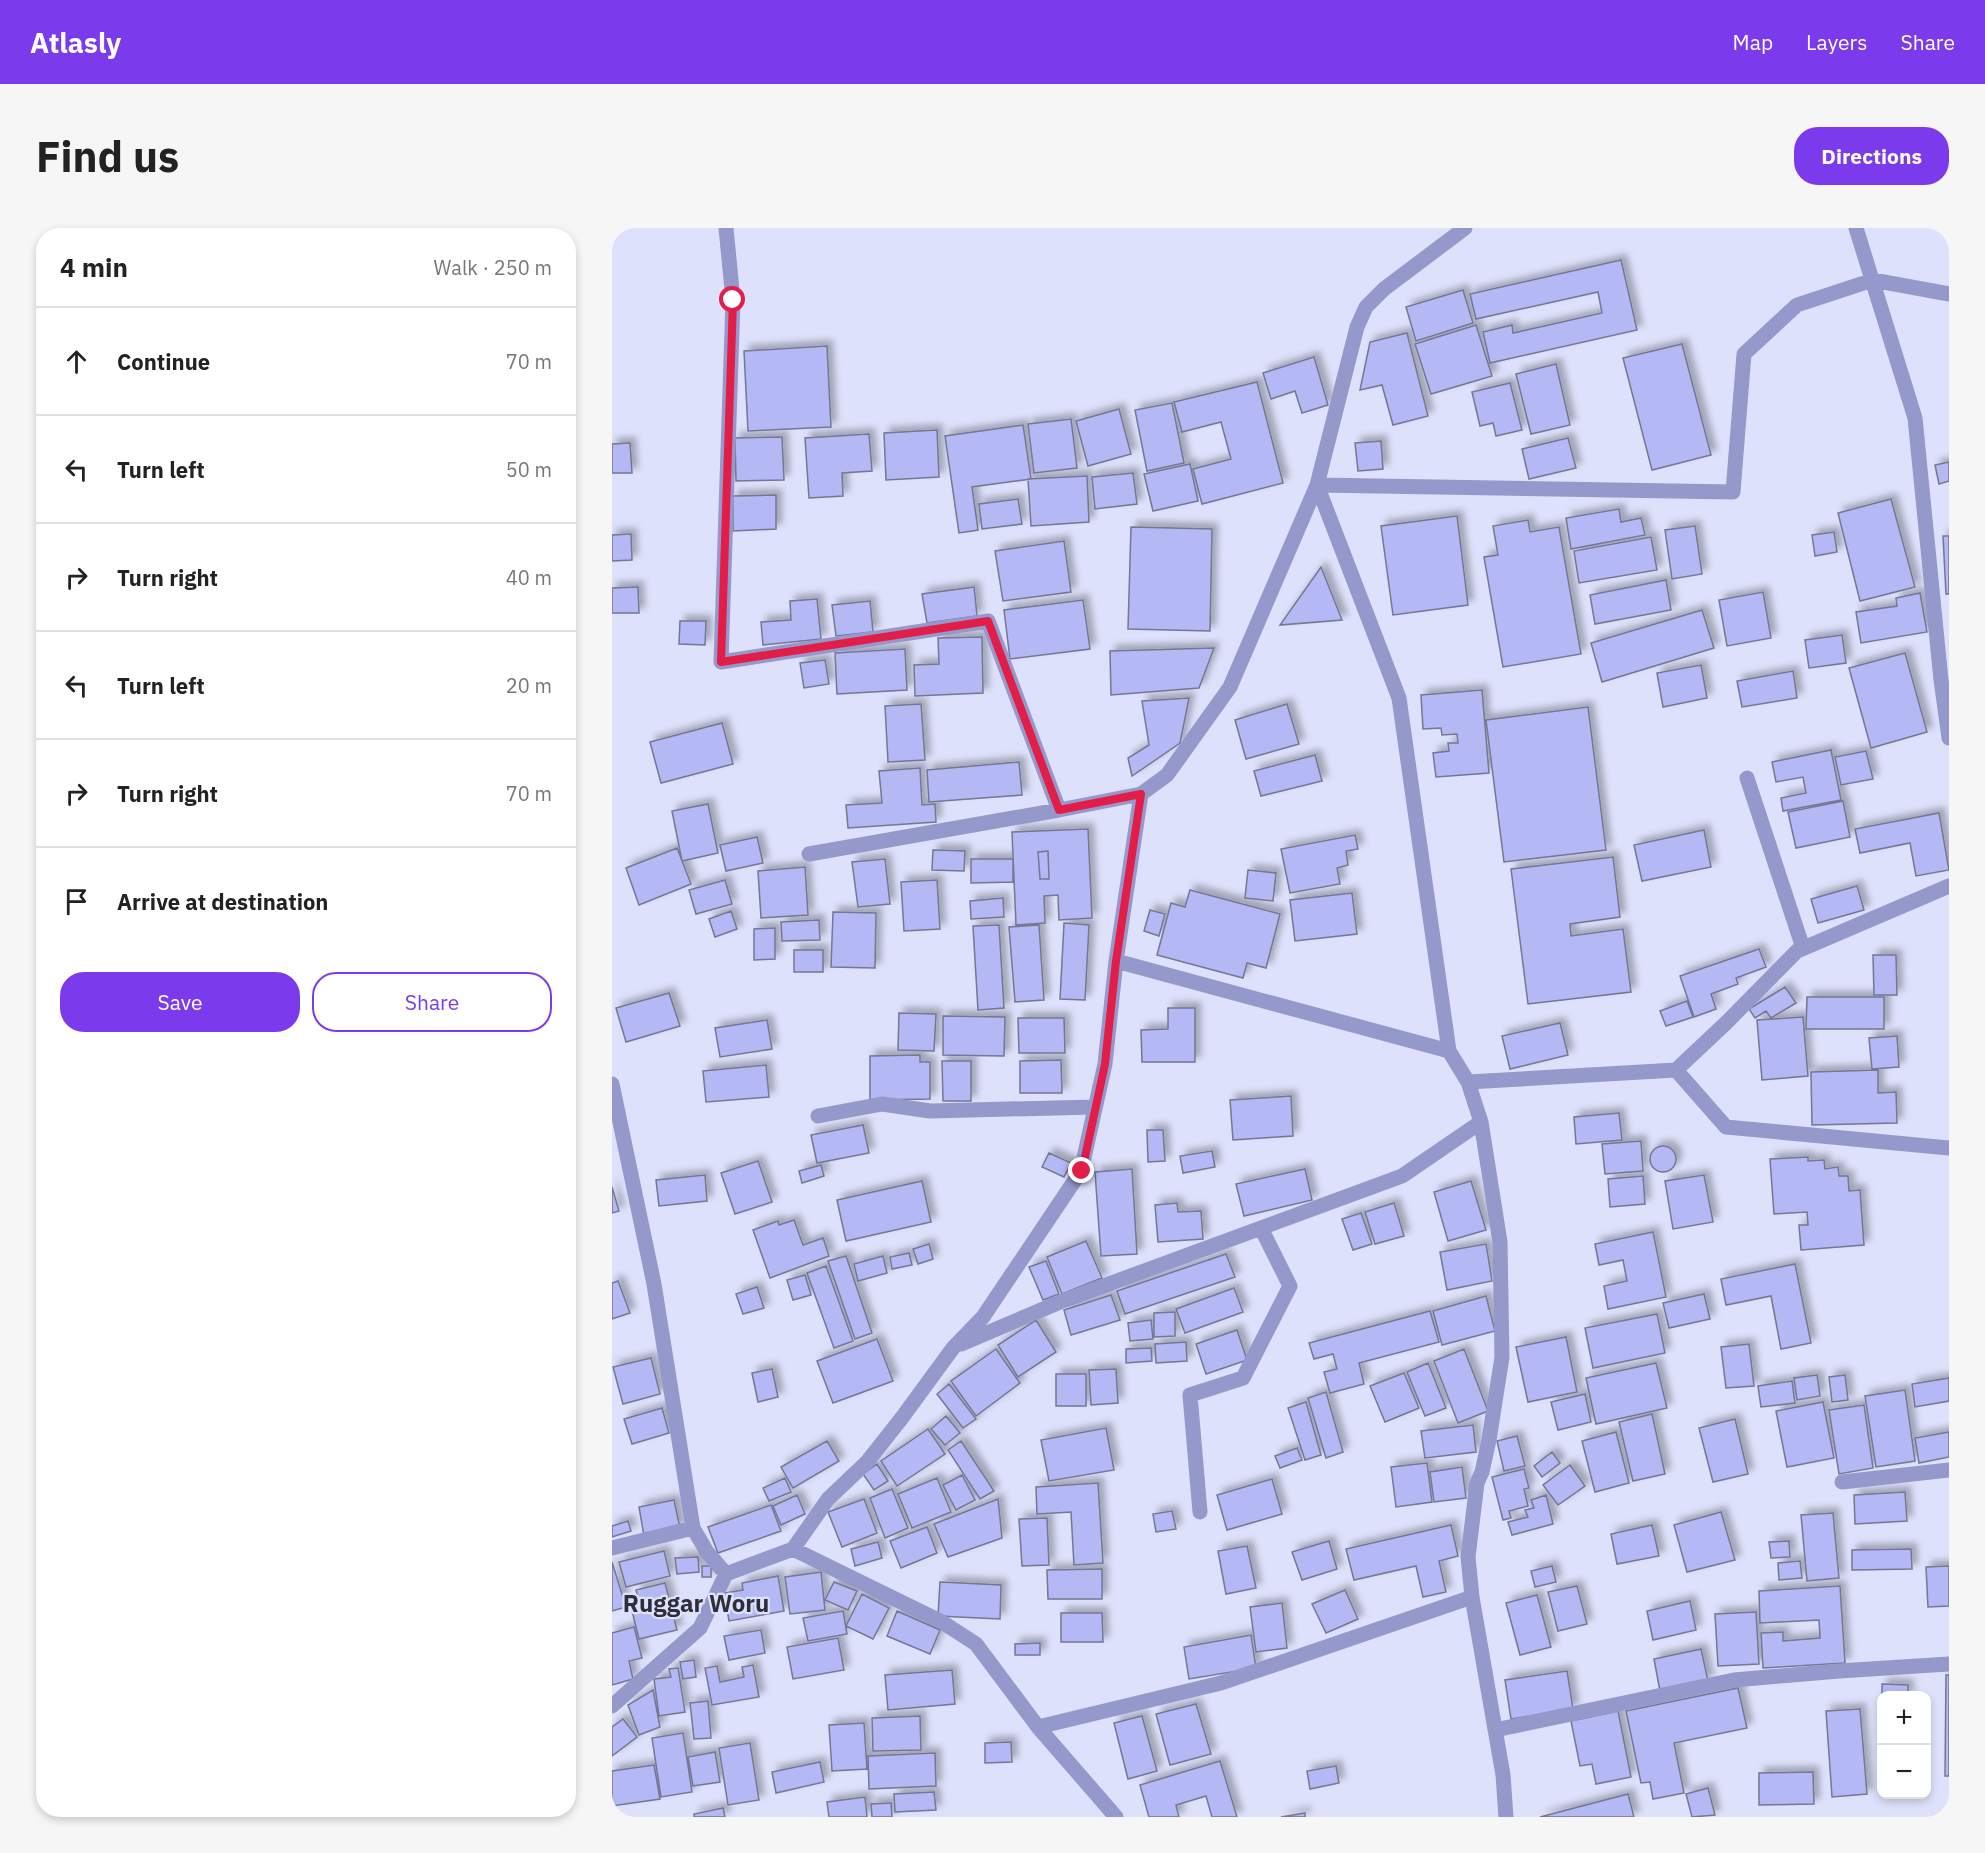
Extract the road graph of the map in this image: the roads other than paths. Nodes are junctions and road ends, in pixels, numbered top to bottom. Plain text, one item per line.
1 (726, 228) edge
2 (1466, 228) edge
3 (1856, 228) edge
4 (1873, 280) junction
5 (1949, 294) edge
6 (1317, 485) junction
7 (1949, 738) edge
8 (1747, 778) dead end
9 (1141, 794) junction
10 (1059, 810) junction
11 (809, 854) dead end
12 (1949, 886) edge
13 (1803, 948) junction
14 (1116, 961) junction
15 (1449, 1052) junction
16 (1676, 1070) junction
17 (1468, 1082) junction
18 (612, 1084) edge
19 (1095, 1107) junction
20 (818, 1116) dead end
21 (1481, 1122) junction
22 (1949, 1148) edge
23 (1261, 1228) junction
24 (953, 1348) junction
25 (1949, 1470) edge
26 (1842, 1482) dead end
27 (1200, 1512) dead end
28 (693, 1528) junction
29 (612, 1548) edge
30 (793, 1549) junction
31 (726, 1574) junction
32 (1472, 1597) junction
33 (1949, 1664) edge
34 (612, 1706) edge
35 (1038, 1727) junction
36 (1495, 1730) junction
37 (1116, 1817) edge
38 (1506, 1817) edge

1 - 10 street
2 - 6 street
3 - 4 street
4 - 5 street
4 - 6 street
4 - 7 street
6 - 9 street
6 - 15 street
8 - 13 street
9 - 10 street
9 - 14 street
10 - 11 street
12 - 13 street
13 - 16 street
14 - 15 street
14 - 19 street
15 - 17 street
16 - 17 street
16 - 22 street
17 - 21 street
18 - 28 street
19 - 20 street
19 - 24 street
21 - 23 street
21 - 32 street
23 - 24 street
23 - 27 street
24 - 30 street
25 - 26 street
28 - 29 street
28 - 31 street
30 - 31 street
30 - 35 street
31 - 34 street
32 - 35 street
32 - 36 street
33 - 36 street
35 - 37 street
36 - 38 street

